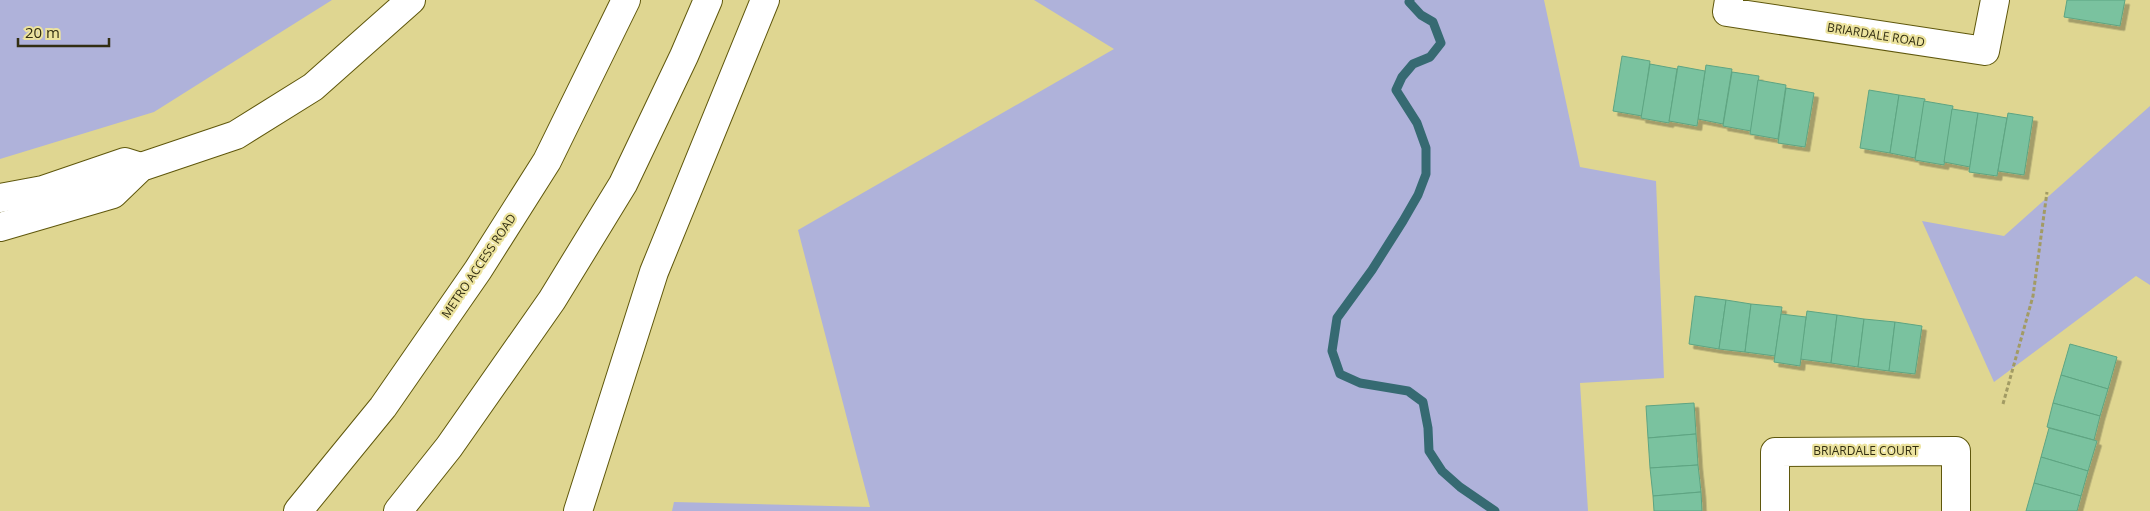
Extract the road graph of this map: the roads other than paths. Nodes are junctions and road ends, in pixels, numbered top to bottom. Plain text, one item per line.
1 (411, 0) edge
2 (626, 0) edge
3 (708, 0) edge
4 (765, 0) edge
5 (1729, 0) edge
6 (1995, 0) edge
7 (141, 167) junction
8 (0, 198) edge
9 (0, 227) edge
10 (298, 511) edge
11 (398, 511) edge
12 (578, 511) edge
13 (1775, 511) edge
14 (1956, 511) edge

1 - 7 main road
2 - 10 main road, METRO ACCESS ROAD
3 - 11 main road
4 - 12 main road
5 - 6 main road, BRIARDALE ROAD
7 - 8 main road
7 - 9 main road
13 - 14 main road, BRIARDALE COURT

